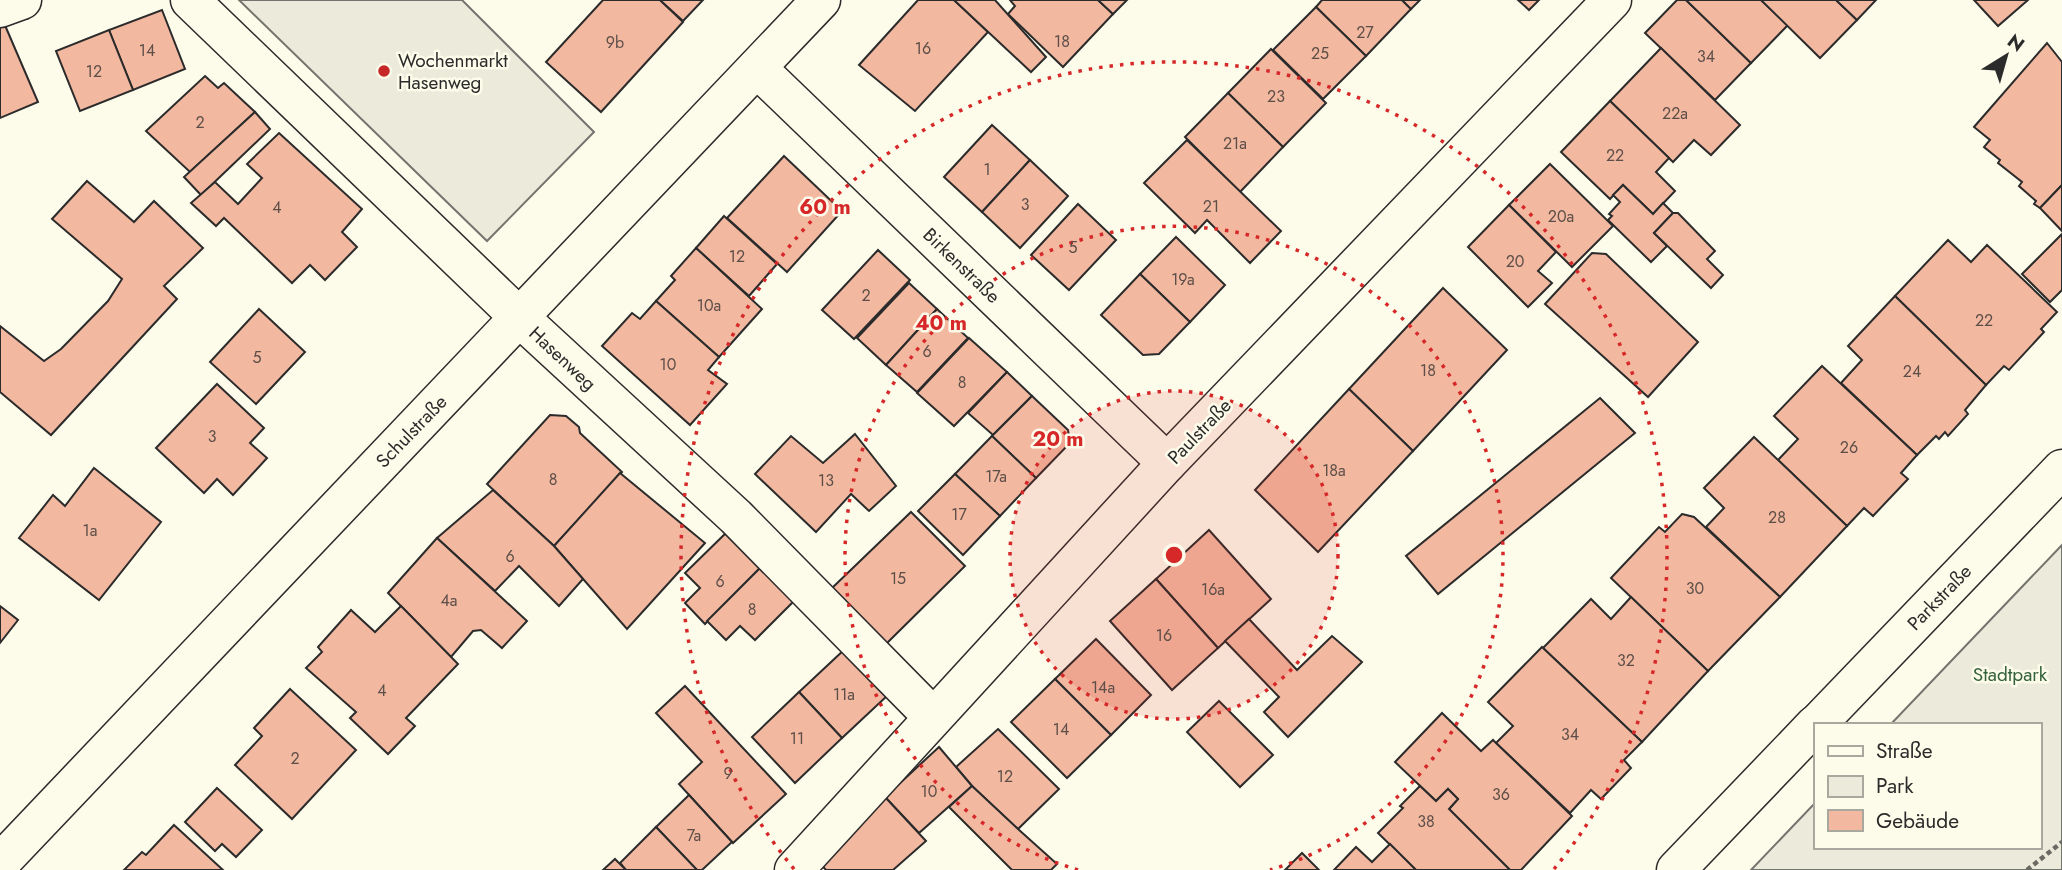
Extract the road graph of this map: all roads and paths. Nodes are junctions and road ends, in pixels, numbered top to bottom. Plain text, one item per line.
1 (22, 0) edge
2 (190, 0) edge
3 (821, 0) edge
4 (1612, 0) edge
5 (0, 8) edge
6 (757, 68) junction
7 (519, 317) junction
8 (1167, 463) junction
9 (2062, 469) edge
10 (933, 717) junction
11 (1818, 723) edge
12 (1814, 727) edge
13 (2062, 842) edge
14 (0, 863) edge
15 (794, 870) edge
16 (1676, 870) edge
17 (2027, 870) edge

1 - 5 street
2 - 7 street, Hasenweg
3 - 6 street, Schulstraße
4 - 8 street, Paulstraße
6 - 7 street, Schulstraße
6 - 8 street, Birkenstraße
7 - 10 street, Hasenweg
7 - 14 street, Schulstraße
8 - 10 street, Paulstraße
9 - 11 street, Parkstraße
10 - 15 street, Paulstraße
12 - 16 street, Parkstraße
13 - 17 path

